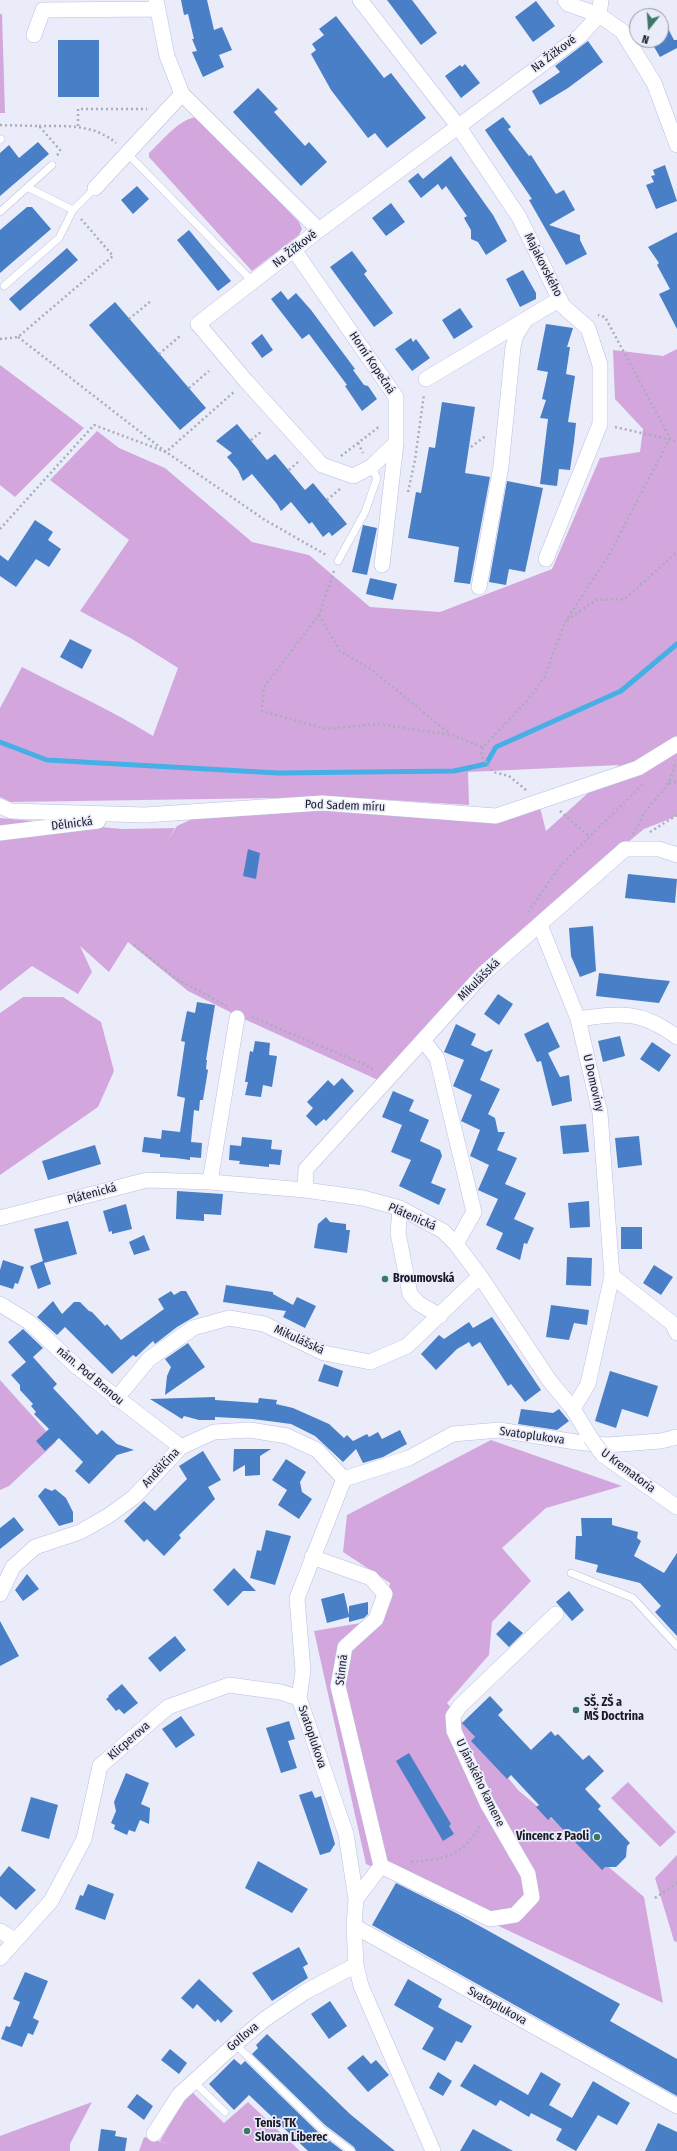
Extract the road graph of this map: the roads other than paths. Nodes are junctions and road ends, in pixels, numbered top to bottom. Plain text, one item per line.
1 (360, 0) edge
2 (565, 0) edge
3 (601, 0) edge
4 (157, 4) edge
5 (598, 15) junction
6 (34, 35) dead end
7 (182, 94) junction
8 (458, 126) junction
9 (677, 145) edge
10 (128, 154) junction
11 (52, 165) dead end
12 (29, 188) junction
13 (95, 188) joint
14 (73, 210) junction
15 (0, 212) edge
16 (319, 230) junction
17 (294, 250) junction
18 (253, 282) junction
19 (4, 286) dead end
20 (560, 299) junction
21 (526, 320) junction
22 (426, 380) road end
23 (396, 443) junction
24 (371, 467) junction
25 (546, 559) dead end
26 (338, 561) road end
27 (382, 565) dead end
28 (479, 587) dead end
29 (677, 744) edge
30 (0, 806) edge
31 (145, 815) junction
32 (0, 833) edge
33 (677, 855) edge
34 (540, 925) junction
35 (237, 1018) dead end
36 (578, 1019) junction
37 (677, 1037) edge
38 (423, 1040) junction
39 (210, 1182) junction
40 (305, 1190) junction
41 (400, 1208) junction
42 (0, 1218) edge
43 (456, 1244) junction
44 (480, 1276) junction
45 (612, 1276) junction
46 (0, 1304) edge
47 (440, 1316) junction
48 (677, 1333) edge
49 (116, 1399) junction
50 (573, 1409) junction
51 (677, 1437) edge
52 (181, 1446) junction
53 (344, 1479) junction
54 (677, 1507) edge
55 (312, 1557) junction
56 (571, 1573) dead end
57 (0, 1594) edge
58 (556, 1614) dead end
59 (677, 1646) edge
60 (299, 1698) junction
61 (381, 1866) junction
62 (356, 1899) junction
63 (354, 1926) junction
64 (0, 1931) edge
65 (15, 1940) junction
66 (0, 1958) edge
67 (356, 1965) junction
68 (234, 2044) junction
69 (193, 2081) junction
70 (677, 2106) edge
71 (225, 2112) dead end
72 (154, 2134) dead end
73 (428, 2149) edge
74 (351, 2151) edge

1 - 8 street, Majakovského
2 - 5 street
3 - 5 street, Na Žižkově
4 - 6 street
4 - 7 street
5 - 8 street, Na Žižkově
5 - 9 street
7 - 10 street
7 - 16 street
8 - 16 street, Na Žižkově
8 - 20 street, Majakovského
10 - 13 street
10 - 18 lane
11 - 12 lane
12 - 14 lane
12 - 15 lane
13 - 14 lane
14 - 19 lane
16 - 17 street, Na Žižkově
17 - 18 street, Na Žižkově
17 - 23 street, Horní Kopečná
18 - 24 street, Na Žižkově
20 - 21 street
20 - 25 street, Majakovského
21 - 22 street
21 - 28 street
23 - 24 street, Na Žižkově
23 - 27 street, Horní Kopečná
24 - 26 lane
29 - 31 street, Pod Sadem míru
30 - 31 street, Pod Sadem míru
31 - 32 street, Dělnická
33 - 34 street
34 - 36 street, U Domoviny
34 - 38 street, Mikulášská
35 - 39 street
36 - 37 street
36 - 45 street, U Domoviny
38 - 40 street, Mikulášská
38 - 43 street
39 - 40 street, Plátenická
39 - 42 street, Plátenická
40 - 41 street, Plátenická
41 - 43 street, Plátenická
41 - 47 street
43 - 44 street, Plátenická
44 - 47 street, Mikulášská
44 - 50 street, Plátenická
45 - 48 street
45 - 50 street, U Domoviny
46 - 49 street, nám. Pod Branou
47 - 49 street, Mikulášská
49 - 52 street, nám. Pod Branou
50 - 54 street, U Krematoria, bridge
51 - 53 street, Svatoplukova
52 - 53 street, Andělčina
52 - 57 street, Andělčina
53 - 55 street, Svatoplukova
55 - 60 street, Svatoplukova
55 - 61 street, Stinná
56 - 59 lane
58 - 61 street, U Jánského kamene
60 - 62 street, Svatoplukova
60 - 65 street, Klicperova
61 - 62 street
62 - 63 street, Svatoplukova
63 - 67 street
63 - 70 street, Svatoplukova
64 - 65 street
65 - 66 street, Klicperova
67 - 68 street, Gollova
67 - 73 street
68 - 69 street, Gollova
68 - 74 lane
69 - 71 lane
69 - 72 street, Gollova

